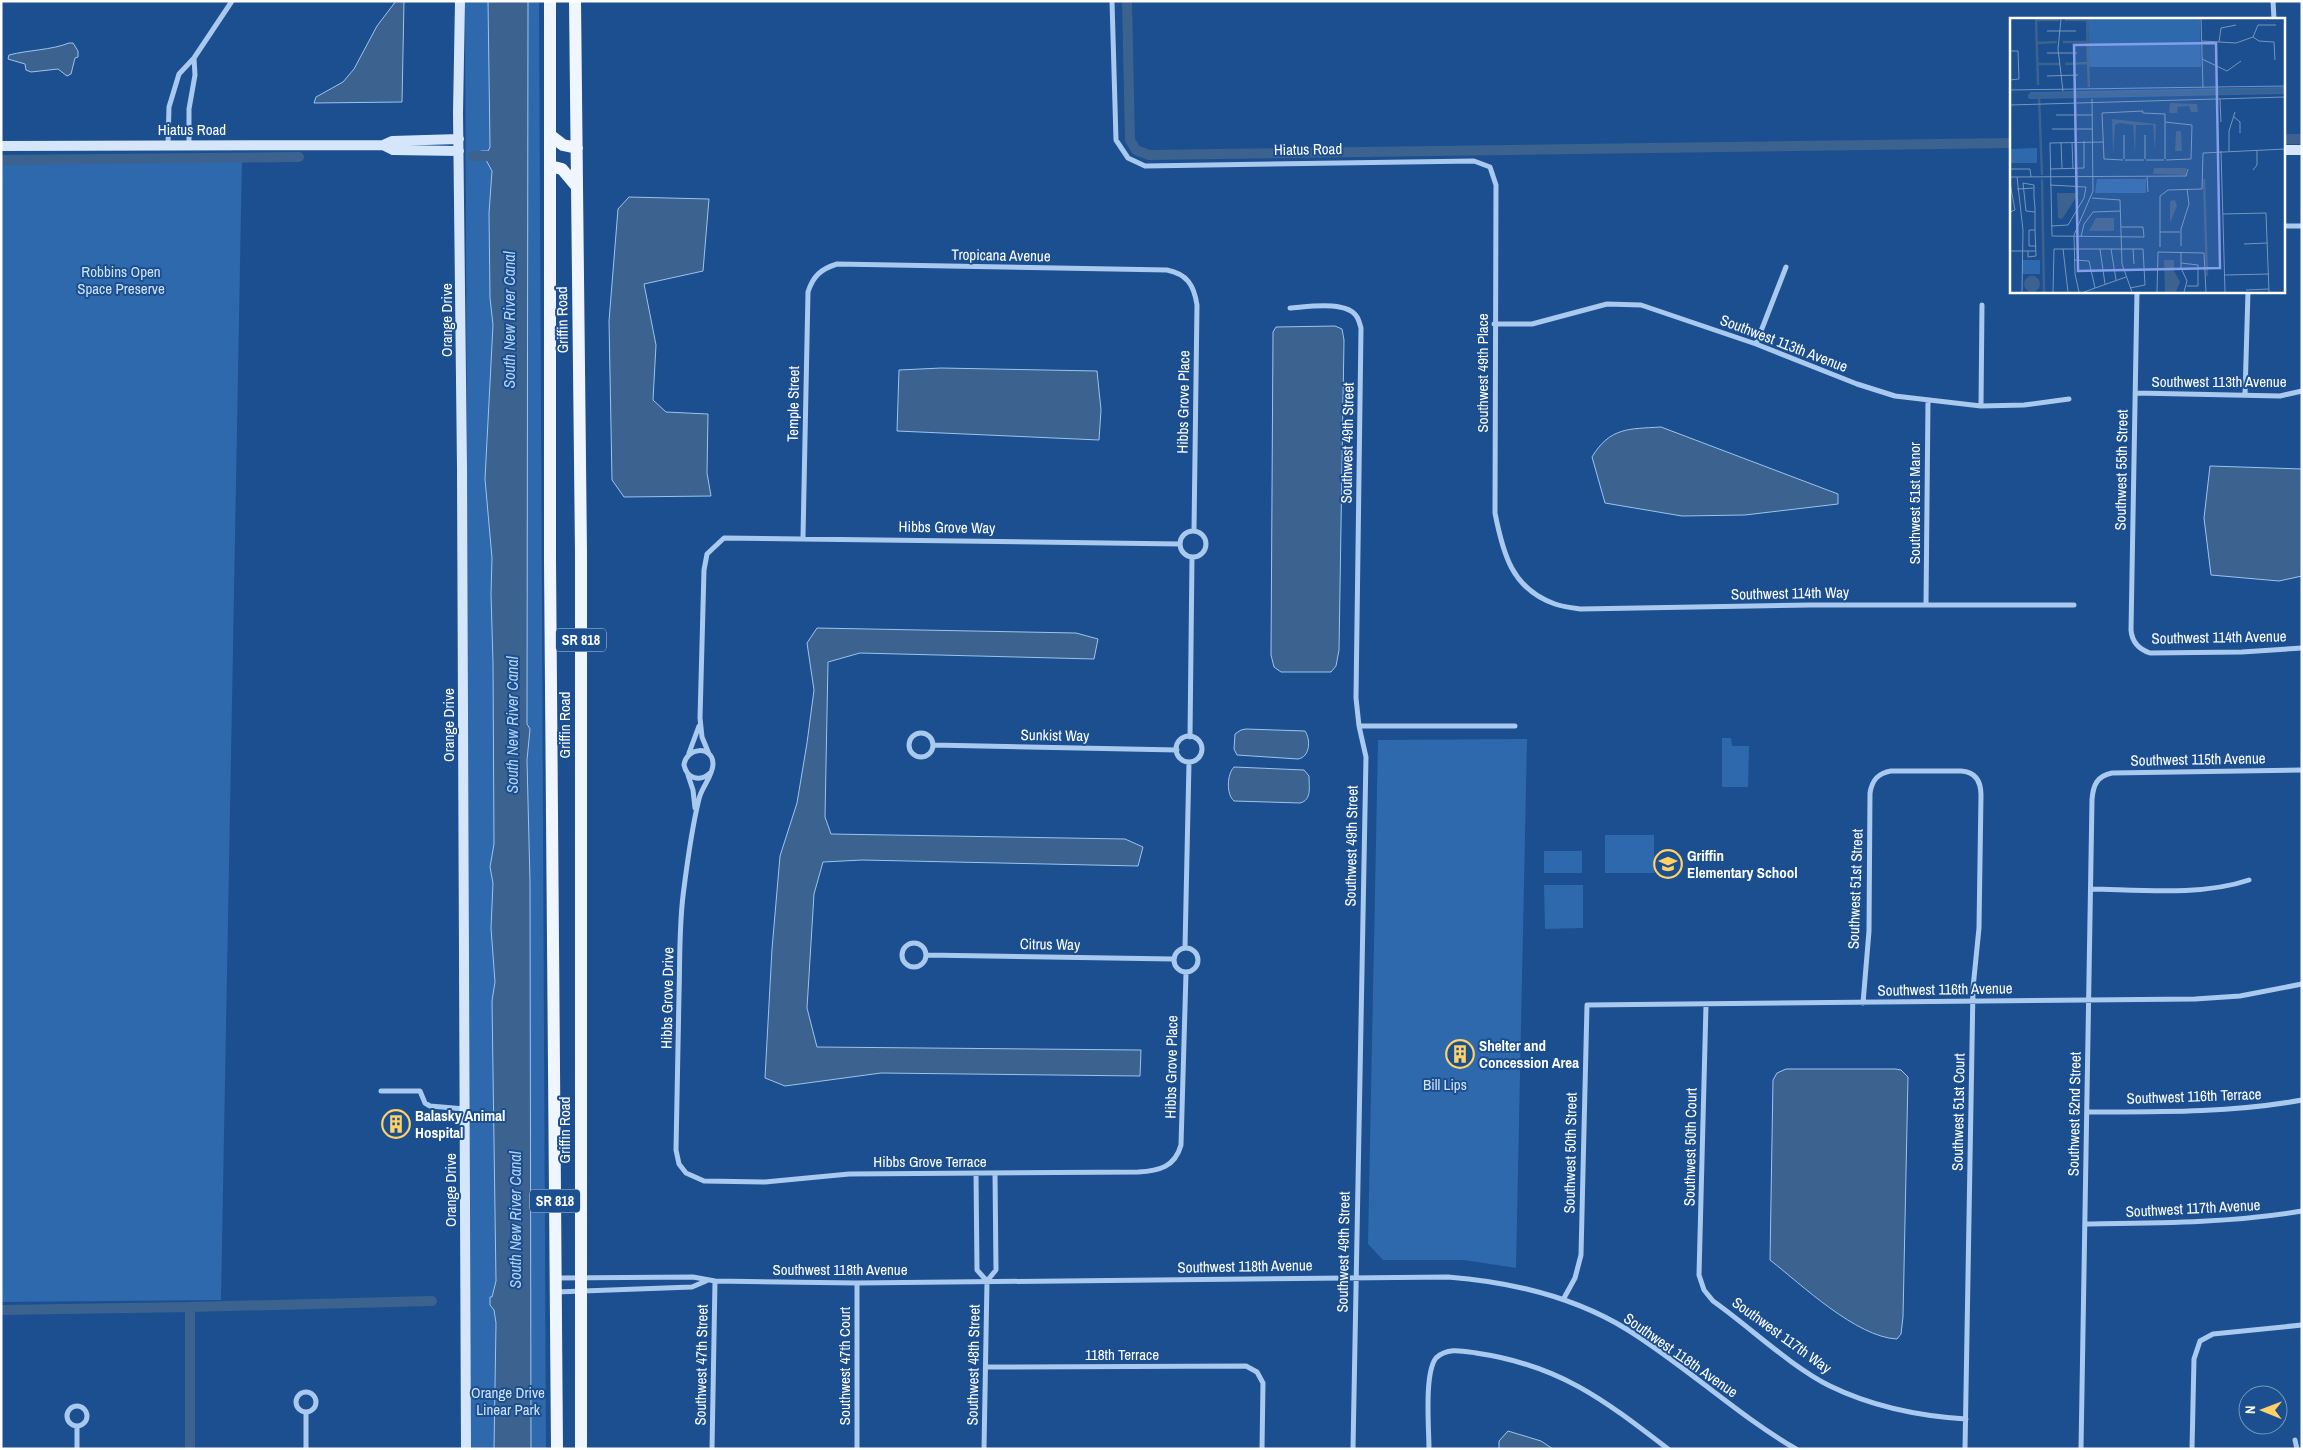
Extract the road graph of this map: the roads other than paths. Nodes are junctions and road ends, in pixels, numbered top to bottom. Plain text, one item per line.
1 (232, 1) edge
2 (460, 1) edge
3 (550, 1) edge
4 (576, 1) edge
5 (1112, 1) edge
6 (2273, 1) edge
7 (2274, 18) edge
8 (194, 58) junction
9 (550, 135) junction
10 (459, 139) junction
11 (168, 144) junction
12 (190, 144) junction
13 (383, 145) junction
14 (1, 146) edge
15 (577, 148) junction
16 (2286, 150) edge
17 (2302, 150) edge
18 (459, 151) junction
19 (550, 166) junction
20 (1490, 167) joint
21 (577, 187) junction
22 (2286, 226) edge
23 (2302, 226) edge
24 (1786, 267) dead end
25 (817, 274) joint
26 (1186, 278) joint
27 (2137, 292) edge
28 (2248, 292) edge
29 (1982, 306) dead end
30 (1290, 308) dead end
31 (1494, 324) junction
32 (1756, 344) junction
33 (2302, 391) edge
34 (2136, 393) junction
35 (2246, 395) junction
36 (2069, 399) dead end
37 (1928, 401) junction
38 (1981, 406) junction
39 (1194, 530) junction
40 (803, 537) junction
41 (1180, 544) junction
42 (1192, 557) junction
43 (1515, 577) joint
44 (1926, 605) junction
45 (2074, 605) dead end
46 (2138, 647) joint
47 (2302, 648) edge
48 (700, 718) junction
49 (1359, 726) junction
50 (1515, 726) dead end
51 (1190, 736) junction
52 (933, 745) junction
53 (1177, 750) junction
54 (688, 755) junction
55 (710, 756) junction
56 (1189, 762) junction
57 (2302, 770) edge
58 (686, 772) junction
59 (710, 773) junction
60 (1976, 777) joint
61 (2097, 780) joint
62 (694, 821) junction
63 (2249, 880) dead end
64 (2092, 890) junction
65 (1185, 948) junction
66 (926, 955) junction
67 (1173, 959) junction
68 (1186, 972) junction
69 (2302, 984) edge
70 (2088, 999) junction
71 (1973, 1002) junction
72 (1863, 1003) junction
73 (1587, 1005) joint
74 (1706, 1005) junction
75 (381, 1091) dead end
76 (2302, 1100) edge
77 (465, 1109) junction
78 (2087, 1112) junction
79 (1174, 1161) joint
80 (686, 1173) joint
81 (976, 1173) junction
82 (995, 1173) junction
83 (2302, 1211) edge
84 (2085, 1224) junction
85 (556, 1278) junction
86 (581, 1278) junction
87 (1356, 1278) junction
88 (707, 1281) junction
89 (987, 1281) junction
90 (716, 1282) junction
91 (857, 1282) junction
92 (1704, 1290) joint
93 (556, 1292) junction
94 (581, 1292) junction
95 (1564, 1298) junction
96 (2302, 1325) edge
97 (986, 1367) junction
98 (306, 1412) junction
99 (1966, 1419) junction
100 (78, 1426) dead end
101 (2295, 1440) dead end
102 (77, 1449) edge
103 (306, 1449) edge
104 (466, 1449) edge
105 (557, 1449) edge
106 (581, 1449) edge
107 (712, 1449) edge
108 (857, 1449) edge
109 (984, 1449) edge
110 (1262, 1449) edge
111 (1353, 1449) edge
112 (1429, 1449) edge
113 (1668, 1449) edge
114 (1796, 1449) edge
115 (1965, 1449) edge
116 (2081, 1449) edge
117 (2192, 1449) edge
118 (2297, 1449) edge

1 - 8 street
2 - 10 street, Orange Drive
3 - 9 main road, Griffin Road / SR 818
4 - 15 main road, Griffin Road / SR 818
5 - 20 street, Hiatus Road
6 - 7 street
8 - 11 street
8 - 12 street
9 - 15 main road
9 - 19 main road, Griffin Road / SR 818
10 - 13 street, Hiatus Road
10 - 18 street, Orange Drive
11 - 12 street, Hiatus Road
11 - 14 street, Hiatus Road
12 - 13 street, Hiatus Road
13 - 18 street, Hiatus Road
15 - 21 main road, Griffin Road / SR 818
16 - 17 street
18 - 77 street, Orange Drive
19 - 21 main road
19 - 85 main road, Griffin Road / SR 818
20 - 31 street, Southwest 49th Place
21 - 86 main road, Griffin Road / SR 818
22 - 23 street
24 - 32 street
25 - 26 street, Tropicana Avenue
25 - 40 street, Temple Street
26 - 39 street, Hibbs Grove Place
27 - 34 street, Southwest 55th Street
28 - 35 street
29 - 38 street
30 - 49 street, Southwest 49th Street
31 - 32 street, Southwest 113th Avenue
31 - 43 street, Southwest 49th Place
32 - 37 street, Southwest 113th Avenue
33 - 35 street, Southwest 113th Avenue
34 - 35 street, Southwest 113th Avenue
34 - 46 street, Southwest 55th Street
36 - 38 street, Southwest 113th Avenue
37 - 38 street, Southwest 113th Avenue
37 - 44 street, Southwest 51st Manor
39 - 41 street
39 - 42 street
40 - 41 street, Hibbs Grove Way
40 - 48 street, Hibbs Grove Way
41 - 42 street
42 - 51 street
43 - 44 street, Southwest 114th Way
44 - 45 street, Southwest 114th Way
46 - 47 street, Southwest 114th Avenue
48 - 54 street
48 - 55 street
49 - 50 street
49 - 87 street, Southwest 49th Street
51 - 53 street
51 - 56 street
52 - 52 street
52 - 53 street, Sunkist Way
53 - 56 street
54 - 55 street
54 - 58 street
55 - 59 street
56 - 65 street
57 - 61 street, Southwest 115th Avenue
58 - 59 street
58 - 62 street, Hibbs Grove Drive
59 - 62 street, Hibbs Grove Drive
60 - 71 street, Southwest 51st Court
60 - 72 street, Southwest 51st Street
61 - 64 street, Southwest 52nd Street
62 - 80 street, Hibbs Grove Drive
63 - 64 street
64 - 70 street, Southwest 52nd Street
65 - 67 street
65 - 68 street
66 - 66 street
66 - 67 street, Citrus Way
67 - 68 street
68 - 79 street, Hibbs Grove Place
69 - 70 street, Southwest 116th Avenue
70 - 71 street, Southwest 116th Avenue
70 - 78 street, Southwest 52nd Street
71 - 72 street, Southwest 116th Avenue
71 - 99 street, Southwest 51st Court
72 - 74 street, Southwest 116th Avenue
73 - 74 street, Southwest 116th Avenue
73 - 95 street, Southwest 50th Street
74 - 92 street, Southwest 50th Court
75 - 77 street
76 - 78 street, Southwest 116th Terrace
77 - 104 street, Orange Drive
78 - 84 street, Southwest 52nd Street
79 - 82 street, Hibbs Grove Terrace
80 - 81 street, Hibbs Grove Terrace
81 - 82 street, Hibbs Grove Terrace
81 - 89 street, Southwest 48th Street
82 - 89 street, Southwest 48th Street
83 - 84 street, Southwest 117th Avenue
84 - 116 street, Southwest 52nd Street
85 - 86 street, Southwest 118th Avenue
85 - 93 main road, Griffin Road / SR 818
86 - 88 street, Southwest 118th Avenue
86 - 94 main road, Griffin Road / SR 818
87 - 89 street, Southwest 118th Avenue
87 - 95 street, Southwest 118th Avenue
87 - 111 street, Southwest 49th Street
88 - 90 street, Southwest 118th Avenue
88 - 94 street, Southwest 118th Avenue
89 - 91 street, Southwest 118th Avenue
89 - 97 street, Southwest 48th Street
90 - 91 street, Southwest 118th Avenue
90 - 107 street, Southwest 47th Street
91 - 108 street, Southwest 47th Court
92 - 99 street, Southwest 117th Way
93 - 94 street, Southwest 118th Avenue
93 - 105 main road, Griffin Road / SR 818
94 - 106 main road, Griffin Road / SR 818
95 - 114 street, Southwest 118th Avenue
96 - 117 street
97 - 109 street, Southwest 48th Street
97 - 110 street, 118th Terrace
98 - 98 street
98 - 103 street
99 - 115 street, Southwest 51st Court
100 - 102 street
101 - 118 street
112 - 113 street

